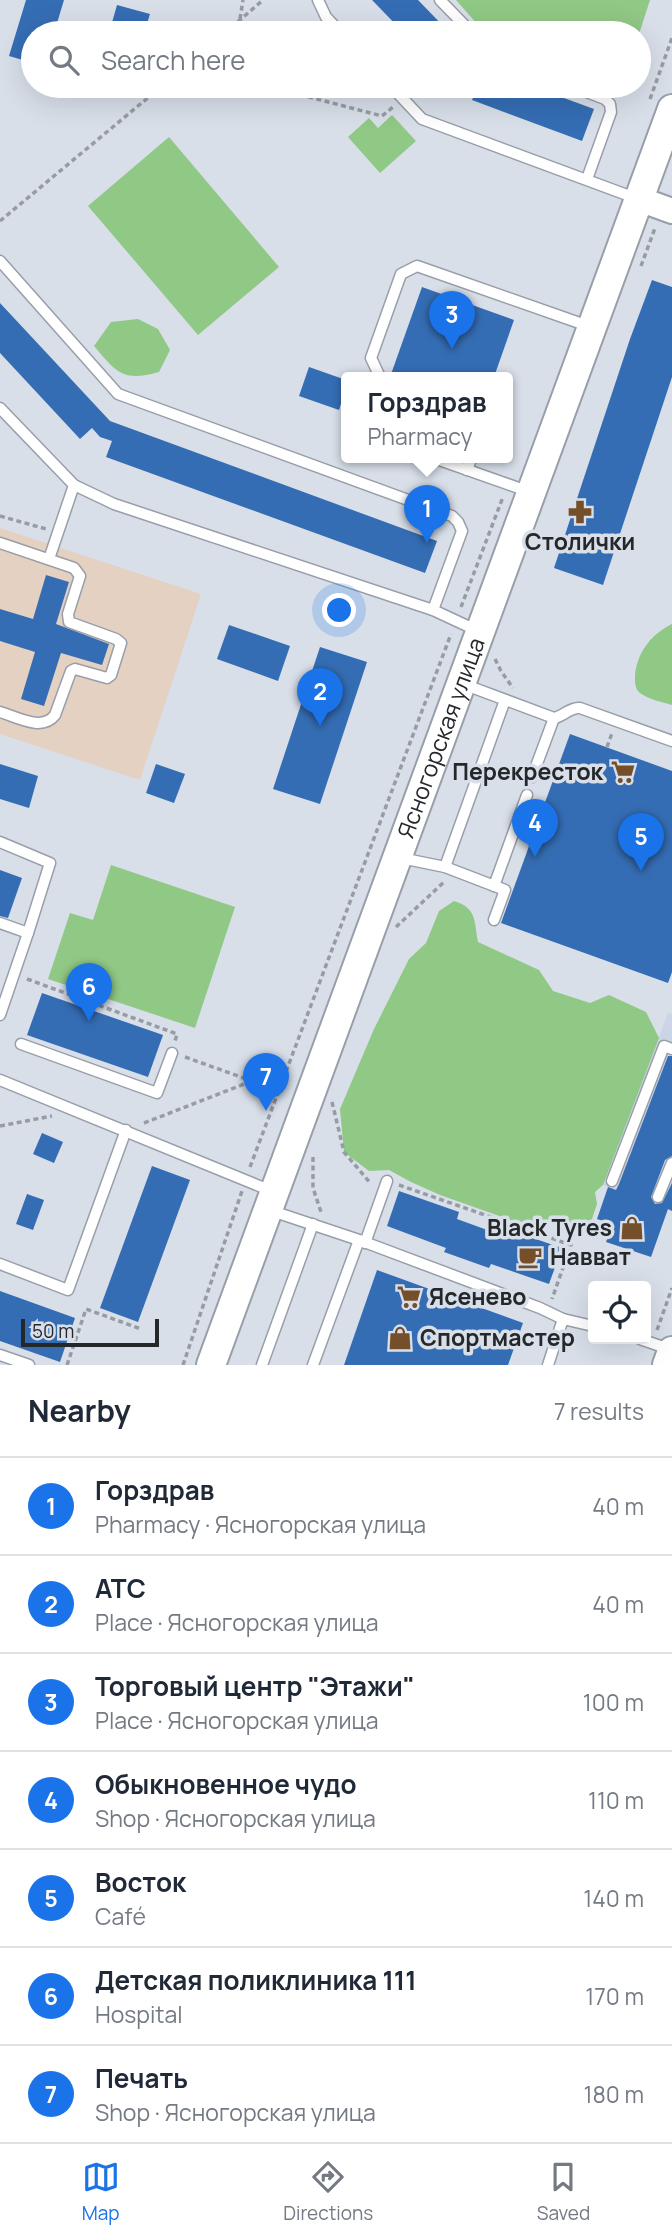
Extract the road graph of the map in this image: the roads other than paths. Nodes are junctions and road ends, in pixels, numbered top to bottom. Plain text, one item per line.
1 (318, 0) edge
2 (440, 0) edge
3 (329, 21) edge
4 (460, 21) edge
5 (402, 98) edge
6 (602, 98) edge
7 (661, 105) edge
8 (587, 179) junction
9 (639, 199) junction
10 (672, 211) edge
11 (0, 261) edge
12 (592, 328) junction
13 (378, 372) edge
14 (0, 408) edge
15 (448, 463) edge
16 (470, 463) edge
17 (467, 470) junction
18 (74, 485) junction
19 (519, 489) junction
20 (0, 543) edge
21 (49, 559) junction
22 (433, 610) junction
23 (468, 626) junction
24 (461, 683) junction
25 (505, 700) junction
26 (0, 712) edge
27 (554, 718) junction
28 (672, 741) edge
29 (532, 777) dead end
30 (527, 795) dead end
31 (0, 842) edge
32 (397, 857) junction
33 (445, 867) junction
34 (494, 886) junction
35 (494, 920) dead end
36 (0, 923) edge
37 (28, 933) junction
38 (0, 1015) edge
39 (21, 1044) dead end
40 (672, 1049) edge
41 (172, 1053) road end
42 (0, 1080) edge
43 (125, 1130) junction
44 (672, 1163) edge
45 (387, 1181) road end
46 (612, 1181) dead end
47 (658, 1197) dead end
48 (271, 1201) junction
49 (313, 1224) junction
50 (362, 1241) junction
51 (0, 1264) edge
52 (564, 1319) junction
53 (588, 1325) edge
54 (650, 1344) edge
55 (666, 1352) edge
56 (0, 1355) edge
57 (29, 1365) edge
58 (211, 1365) edge
59 (262, 1365) edge
60 (313, 1365) edge
61 (548, 1365) edge

1 - 3 lane
2 - 4 lane
5 - 8 lane
6 - 8 lane
7 - 9 main road, Ясногорская улица
8 - 9 lane
9 - 10 street
9 - 12 main road, Ясногорская улица
11 - 22 lane
12 - 13 lane
12 - 19 main road, Ясногорская улица
14 - 18 lane
15 - 17 lane
16 - 17 lane
17 - 19 lane
18 - 21 lane
18 - 22 lane
19 - 23 main road, Ясногорская улица
20 - 21 lane
21 - 26 lane
22 - 23 lane
23 - 24 main road, Ясногорская улица
24 - 25 lane
24 - 32 main road, Ясногорская улица
25 - 27 lane
25 - 33 lane
27 - 28 lane
27 - 29 lane
30 - 34 lane
31 - 37 lane
32 - 33 lane
32 - 48 main road, Ясногорская улица
33 - 34 lane
34 - 35 lane
36 - 37 lane
37 - 38 lane
39 - 41 lane
40 - 46 lane
42 - 43 lane
43 - 48 lane
43 - 51 lane
44 - 47 lane
45 - 50 lane
48 - 49 lane
48 - 58 main road, Ясногорская улица
49 - 50 lane
49 - 59 lane
50 - 52 lane
50 - 60 lane
52 - 53 lane
52 - 61 lane
54 - 55 lane
56 - 57 lane

